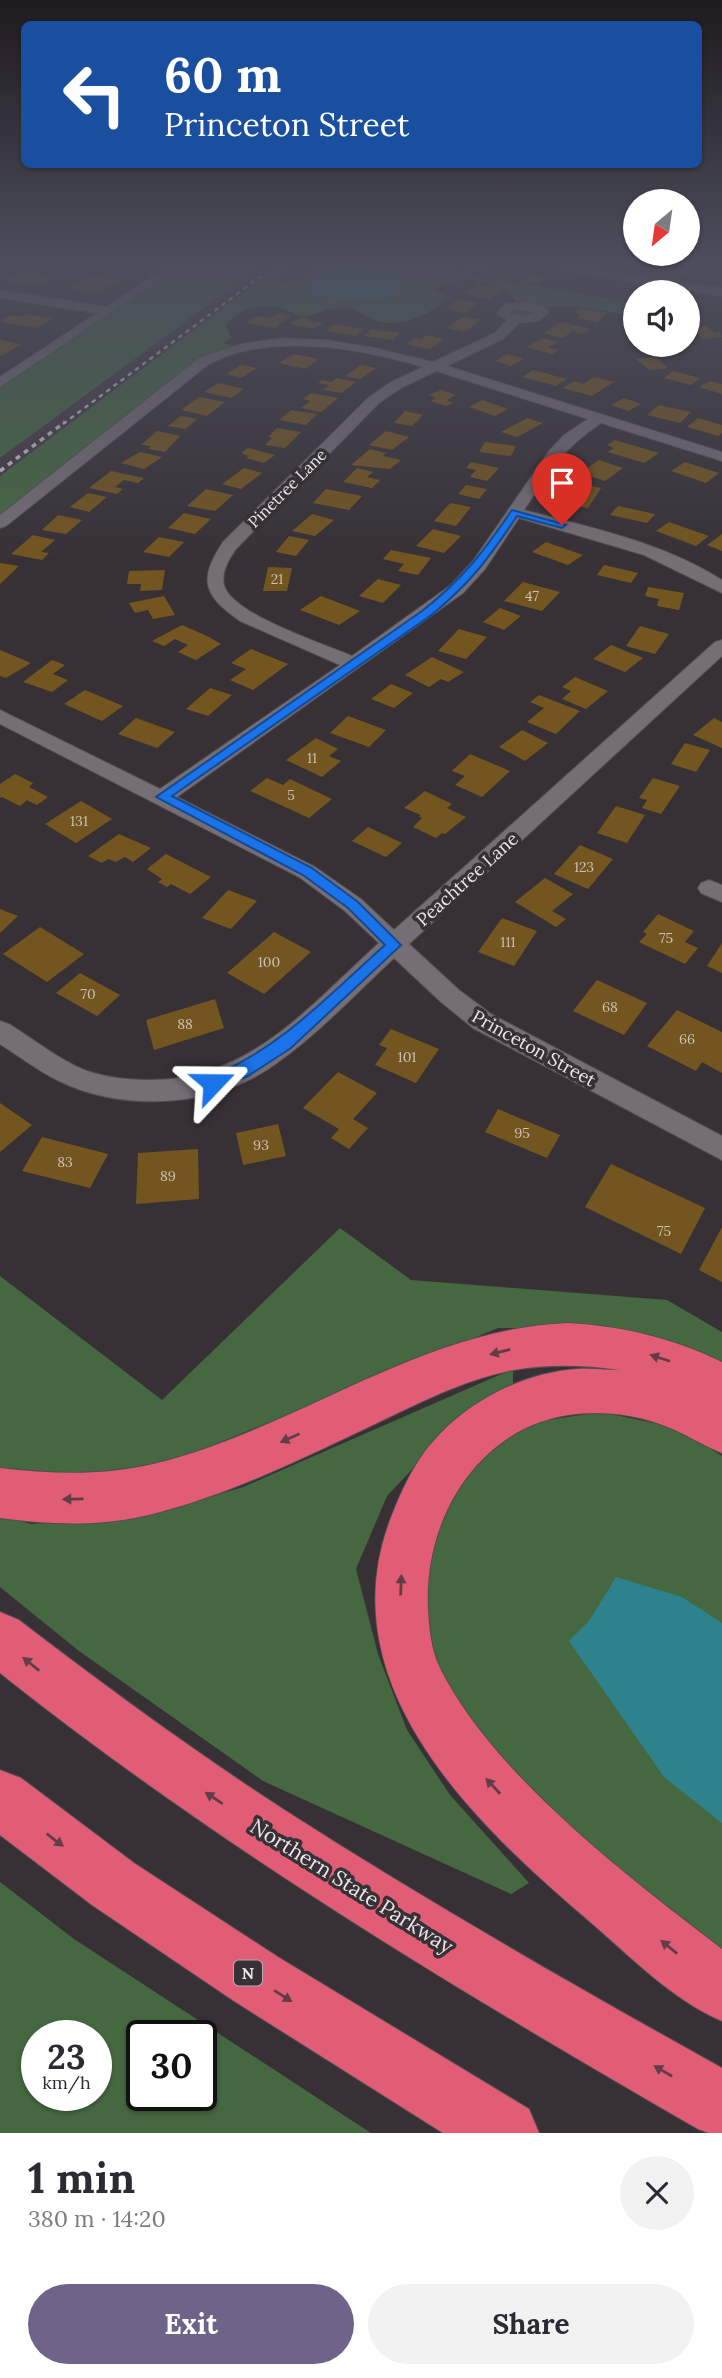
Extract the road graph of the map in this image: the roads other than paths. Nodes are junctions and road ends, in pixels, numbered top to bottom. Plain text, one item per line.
1 (32, 362) edge
2 (203, 362) edge
3 (412, 362) edge
4 (446, 362) edge
5 (435, 367) junction
6 (0, 383) edge
7 (599, 418) junction
8 (722, 457) edge
9 (515, 512) junction
10 (0, 523) edge
11 (722, 588) edge
12 (722, 646) edge
13 (354, 664) junction
14 (0, 716) edge
15 (163, 797) junction
16 (394, 945) junction
17 (0, 1031) edge
18 (722, 1149) edge
19 (722, 1386) edge
20 (722, 1430) edge
21 (0, 1493) edge
22 (0, 1639) edge
23 (0, 1799) edge
24 (722, 1989) edge
25 (722, 2105) edge
26 (505, 2133) edge

1 - 6 street
2 - 10 street
3 - 5 street
4 - 5 street, Pinetree Lane
5 - 7 street
5 - 13 street, Pinetree Lane
7 - 8 street
7 - 9 street
9 - 11 street
9 - 13 street
12 - 16 street, Peachtree Lane
13 - 15 street
14 - 15 street, Princeton Street
15 - 16 street, Princeton Street
16 - 17 street, Peachtree Lane
16 - 18 street, Princeton Street
19 -> 21 highway
24 -> 20 highway
25 -> 22 highway, Northern State Parkway
23 -> 26 highway, N

